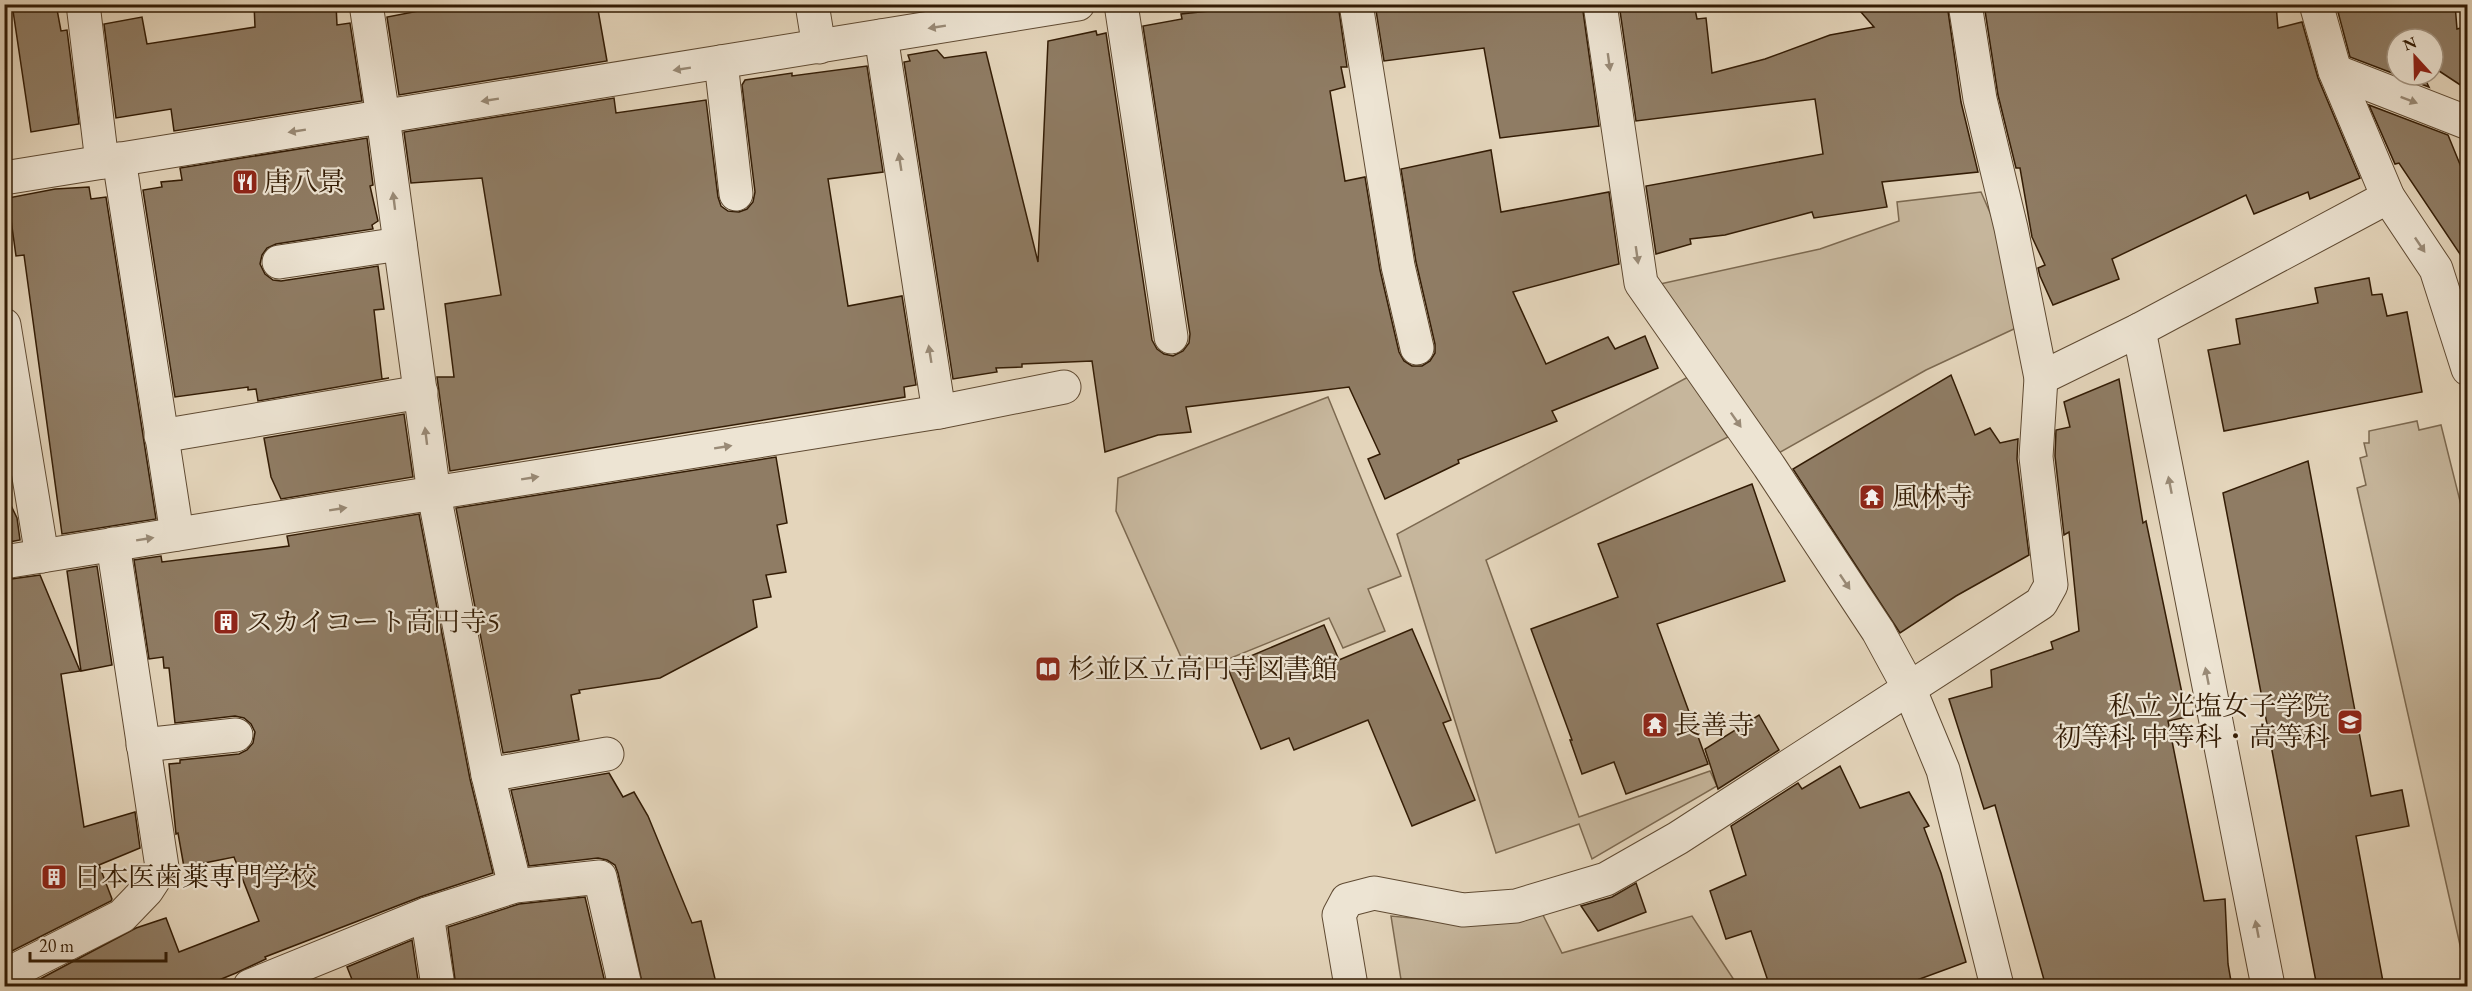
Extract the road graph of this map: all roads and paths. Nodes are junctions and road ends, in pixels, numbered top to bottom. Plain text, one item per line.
1 (83, 4) edge
2 (366, 4) edge
3 (812, 4) edge
4 (1077, 4) edge
5 (1121, 4) edge
6 (1356, 4) edge
7 (1600, 4) edge
8 (1965, 4) edge
9 (2316, 4) edge
10 (881, 36) junction
11 (819, 46) junction
12 (721, 63) junction
13 (2335, 71) junction
14 (383, 117) junction
15 (2468, 123) edge
16 (111, 161) junction
17 (4, 178) edge
18 (736, 194) dead end
19 (2388, 196) junction
20 (400, 244) junction
21 (279, 262) dead end
22 (4, 324) edge
23 (2139, 330) junction
24 (1171, 337) dead end
25 (1417, 348) dead end
26 (2468, 369) edge
27 (2041, 378) junction
28 (1064, 387) dead end
29 (421, 392) junction
30 (939, 412) junction
31 (161, 436) junction
32 (434, 494) junction
33 (177, 534) junction
34 (113, 544) junction
35 (42, 556) junction
36 (4, 562) edge
37 (1909, 688) junction
38 (236, 735) dead end
39 (143, 746) junction
40 (608, 754) dead end
41 (488, 775) junction
42 (515, 886) junction
43 (427, 914) junction
44 (4, 976) edge
45 (250, 987) edge
46 (438, 987) edge
47 (625, 987) edge
48 (1351, 987) edge
49 (1996, 987) edge
50 (2268, 987) edge

1 - 16 street
2 - 14 street
3 - 11 street
4 -> 10 street
5 - 24 street
6 - 25 street
7 -> 37 street
8 - 27 street
9 - 13 street
10 - 11 street
30 -> 10 street
11 - 12 street
12 -> 14 street
12 - 18 street
13 -> 15 street
13 - 19 street
14 -> 16 street
20 -> 14 street
16 - 17 street
16 - 31 street
19 - 23 street
19 -> 26 street
20 - 21 street
20 - 29 street
22 - 35 street
23 - 27 street
50 -> 23 street
27 - 37 street
28 - 30 street
29 - 31 street
32 -> 29 street
32 -> 30 street
31 - 33 street
33 -> 32 street
32 - 41 street
34 -> 33 street
34 - 35 street
34 - 39 street
35 - 36 street
37 - 48 street
37 - 49 street
38 - 39 street
39 - 44 street
40 - 41 street
41 - 42 street
42 - 43 street
42 - 47 street
43 - 45 street
43 - 46 street

